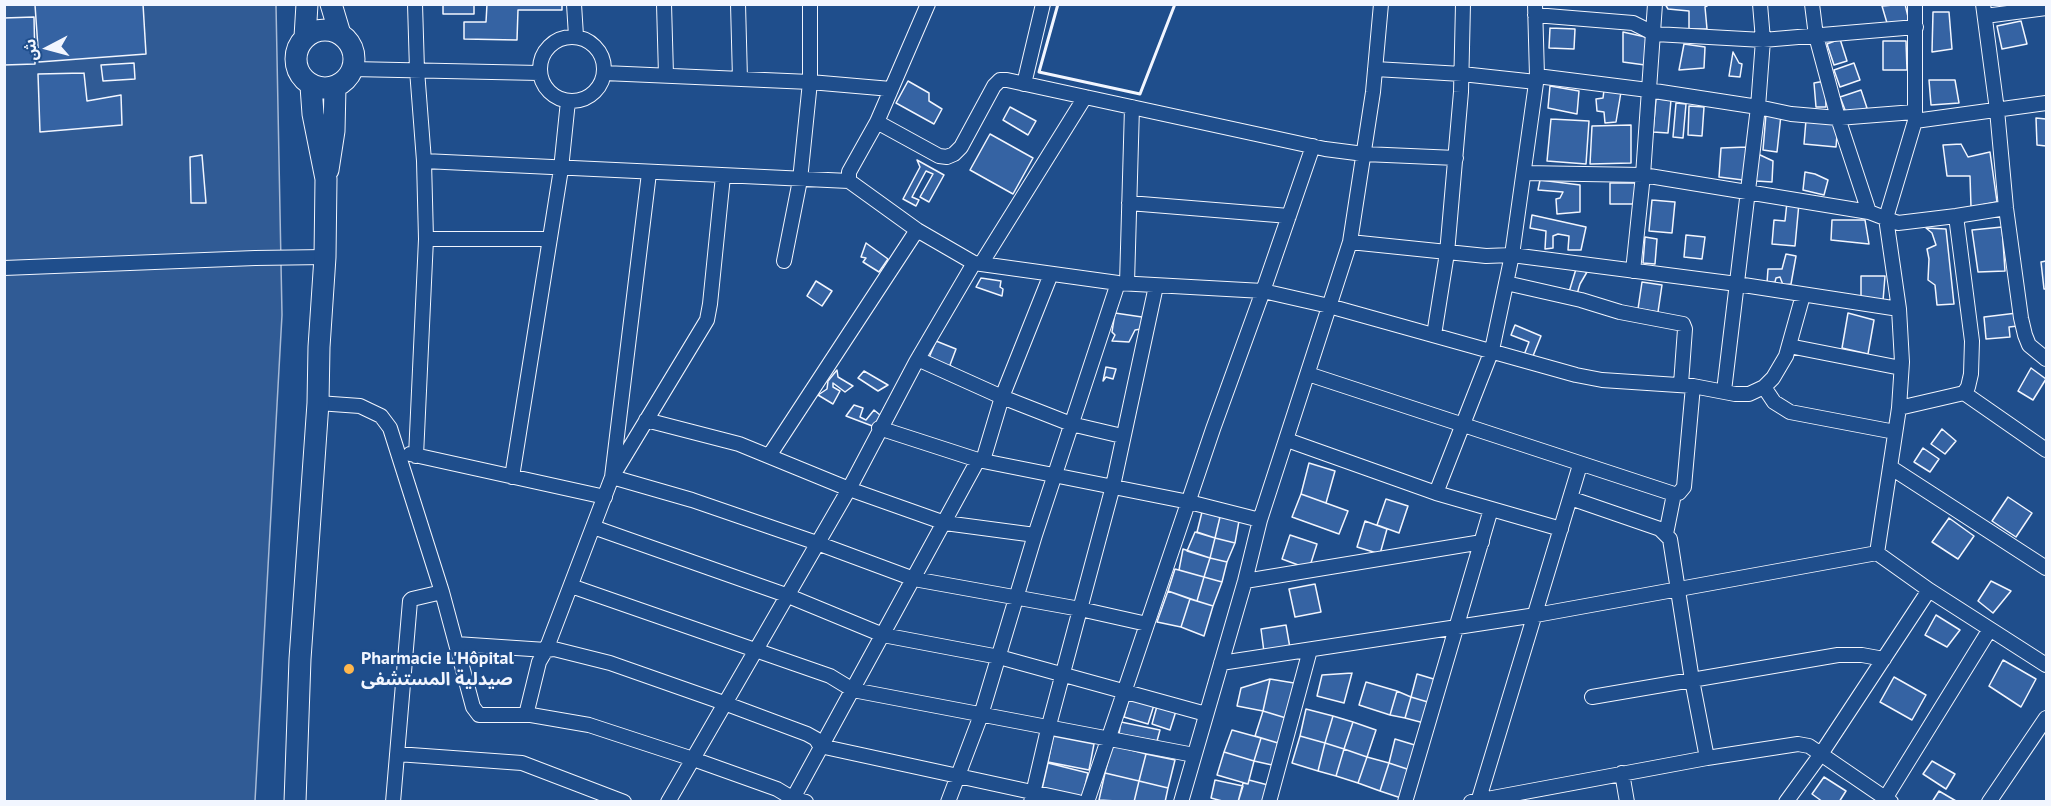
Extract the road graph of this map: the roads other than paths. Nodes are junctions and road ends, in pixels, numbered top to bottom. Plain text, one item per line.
1 (307, 4) edge
2 (331, 4) edge
3 (415, 4) edge
4 (574, 4) edge
5 (664, 4) edge
6 (738, 4) edge
7 (810, 4) edge
8 (928, 4) edge
9 (1043, 4) edge
10 (1381, 4) edge
11 (1463, 4) edge
12 (1655, 4) edge
13 (1760, 4) edge
14 (1812, 4) edge
15 (1915, 4) edge
16 (2046, 8) edge
17 (1535, 10) edge
18 (1984, 10) edge
19 (1916, 27) junction
20 (340, 34) junction
21 (1654, 34) junction
22 (576, 36) junction
23 (1816, 36) junction
24 (305, 37) junction
25 (1763, 40) junction
26 (352, 69) junction
27 (1375, 69) junction
28 (417, 70) junction
29 (539, 73) junction
30 (604, 73) junction
31 (1462, 74) junction
32 (666, 75) junction
33 (740, 79) junction
34 (1536, 79) junction
35 (810, 82) junction
36 (1024, 84) junction
37 (311, 86) junction
38 (335, 87) junction
39 (891, 89) junction
40 (1648, 90) junction
41 (1085, 97) junction
42 (568, 101) junction
43 (2046, 103) edge
44 (1132, 107) junction
45 (1758, 107) junction
46 (1997, 111) junction
47 (1915, 116) junction
48 (1838, 118) junction
49 (877, 122) junction
50 (1312, 146) junction
51 (1364, 154) junction
52 (1456, 158) junction
53 (424, 161) junction
54 (561, 169) junction
55 (649, 173) junction
56 (1524, 173) junction
57 (1643, 175) junction
58 (723, 176) junction
59 (326, 179) junction
60 (800, 180) junction
61 (849, 181) junction
62 (1748, 191) junction
63 (1129, 203) junction
64 (2006, 208) junction
65 (1869, 212) junction
66 (1289, 216) junction
67 (1956, 216) junction
68 (1886, 218) junction
69 (917, 230) junction
70 (426, 239) junction
71 (550, 239) junction
72 (1350, 242) junction
73 (1448, 253) junction
74 (1512, 255) junction
75 (326, 257) junction
76 (784, 261) dead end
77 (978, 264) junction
78 (4, 268) edge
79 (1634, 271) junction
80 (1051, 274) junction
81 (1122, 283) junction
82 (1506, 283) junction
83 (1737, 284) junction
84 (1156, 286) junction
85 (1263, 291) junction
86 (1803, 295) junction
87 (1329, 306) junction
88 (1899, 309) junction
89 (1434, 335) junction
90 (1789, 345) junction
91 (1492, 350) junction
92 (2046, 359) edge
93 (916, 362) junction
94 (1901, 368) junction
95 (1308, 374) junction
96 (1687, 385) junction
97 (1764, 387) junction
98 (1724, 392) junction
99 (1964, 393) junction
100 (1002, 397) junction
101 (318, 403) junction
102 (1899, 408) junction
103 (646, 420) junction
104 (1071, 424) junction
105 (1463, 426) junction
106 (879, 428) junction
107 (1895, 432) junction
108 (1122, 436) junction
109 (1287, 440) junction
110 (2046, 450) edge
111 (399, 452) junction
112 (416, 456) junction
113 (769, 456) junction
114 (978, 460) junction
115 (1580, 465) junction
116 (1890, 466) junction
117 (1055, 475) junction
118 (512, 477) junction
119 (612, 477) junction
120 (1113, 486) junction
121 (849, 489) junction
122 (1436, 493) junction
123 (1674, 494) junction
124 (605, 497) junction
125 (1570, 498) junction
126 (1189, 501) junction
127 (1491, 509) junction
128 (1260, 520) junction
129 (945, 523) junction
130 (593, 527) junction
131 (1561, 529) junction
132 (1666, 534) junction
133 (1035, 535) junction
134 (1482, 542) junction
135 (817, 543) junction
136 (1876, 553) junction
137 (2046, 568) edge
138 (914, 579) junction
139 (1245, 581) junction
140 (571, 586) junction
141 (1677, 589) junction
142 (1929, 590) junction
143 (442, 591) junction
144 (786, 596) junction
145 (1017, 599) junction
146 (1080, 609) junction
147 (1536, 615) junction
148 (1147, 624) junction
149 (1457, 627) junction
150 (1990, 629) junction
151 (883, 635) junction
152 (456, 644) junction
153 (546, 650) junction
154 (756, 650) junction
155 (1310, 650) junction
156 (999, 657) junction
157 (1884, 659) junction
158 (1221, 663) junction
159 (2046, 665) edge
160 (1063, 675) junction
161 (1692, 680) junction
162 (853, 690) junction
163 (1125, 692) junction
164 (1592, 697) dead end
165 (724, 704) junction
166 (1206, 714) junction
167 (526, 715) junction
168 (981, 715) junction
169 (2046, 718) edge
170 (1048, 729) junction
171 (1109, 738) junction
172 (820, 746) junction
173 (397, 754) junction
174 (1821, 754) junction
175 (1194, 755) junction
176 (1707, 758) junction
177 (693, 759) junction
178 (1622, 773) junction
179 (957, 775) junction
180 (1032, 796) edge
181 (796, 800) edge
182 (1185, 800) edge
183 (1887, 800) edge
184 (295, 801) edge
185 (393, 801) edge
186 (624, 801) edge
187 (668, 801) edge
188 (948, 801) edge
189 (1078, 801) edge
190 (1087, 801) edge
191 (1269, 801) edge
192 (1405, 801) edge
193 (1476, 801) edge
194 (1627, 801) edge
195 (1786, 801) edge
196 (1989, 801) edge

1 - 24 main road
2 - 20 main road
3 - 28 street
4 - 22 street
5 - 32 street
6 - 33 street
7 - 35 street
8 - 39 street
9 - 36 street
10 - 27 street
11 - 31 street
12 - 21 street
13 - 25 street
14 - 23 street
15 - 19 street
16 - 18 street
17 - 21 street
17 - 34 street
18 - 46 street
19 - 23 street
19 - 47 street
20 - 24 main road
20 - 26 main road
21 - 25 street
21 - 40 street
22 - 29 street
22 - 30 street
23 - 25 street
23 - 48 street
24 - 37 main road
25 - 45 street
26 - 28 street
26 - 38 main road
27 - 31 street
27 - 51 street
28 - 29 street
28 - 53 street
29 - 42 street
30 - 32 street
30 - 42 street
31 - 34 street
31 - 52 street
32 - 33 street
33 - 35 street
34 - 40 street
34 - 56 street
35 - 39 street
35 - 60 street
36 - 41 street
36 - 49 street
37 - 38 main road
37 - 59 main road
38 - 59 main road
39 - 49 street
40 - 45 street
40 - 57 street
41 - 44 street
41 - 77 street
42 - 54 street
43 - 46 street
44 - 50 street
44 - 63 street
45 - 48 street
45 - 62 street
46 - 47 street
46 - 64 street
47 - 48 street
47 - 68 street
48 - 65 street
49 - 61 street
50 - 51 street
50 - 66 street
51 - 52 street
51 - 72 street
52 - 73 street
53 - 54 street
53 - 70 street
54 - 55 street
54 - 71 street
55 - 58 street
55 - 119 street
56 - 57 street
56 - 74 street
57 - 62 street
57 - 79 street
58 - 60 street
58 - 103 street
59 - 75 main road
60 - 61 street
60 - 76 street
61 - 69 street
62 - 65 street
62 - 83 street
63 - 66 street
63 - 81 street
64 - 67 street
64 - 92 street
65 - 68 street
66 - 85 street
67 - 68 street
67 - 99 street
68 - 88 street
69 - 77 street
69 - 113 street
70 - 71 street
70 - 112 street
71 - 118 street
72 - 73 street
72 - 87 street
73 - 74 street
73 - 89 street
74 - 79 street
74 - 82 street
75 - 78 street
75 - 101 main road
77 - 80 street
77 - 93 street
79 - 83 street
80 - 81 street
80 - 100 street
81 - 84 street
81 - 104 street
82 - 91 street
82 - 96 street
83 - 86 street
83 - 98 street
84 - 85 street
84 - 108 street
85 - 87 street
85 - 126 street
86 - 88 street
86 - 90 street
87 - 89 street
87 - 95 street
88 - 94 street
89 - 91 street
90 - 94 street
90 - 97 street
91 - 96 street
91 - 105 street
93 - 100 street
93 - 106 street
94 - 102 street
95 - 105 street
95 - 109 street
96 - 98 street
96 - 123 street
97 - 98 street
97 - 107 street
99 - 102 street
99 - 110 street
100 - 104 street
100 - 114 street
101 - 111 street
101 - 184 main road
102 - 107 street
103 - 113 street
103 - 119 street
104 - 108 street
104 - 117 street
105 - 115 street
105 - 122 street
106 - 114 street
106 - 121 street
107 - 116 street
108 - 120 street
109 - 122 street
109 - 128 street
111 - 112 street
111 - 143 street
112 - 118 street
113 - 121 street
114 - 117 street
114 - 129 street
115 - 123 street
115 - 125 street
116 - 136 street
116 - 137 street
117 - 120 street
117 - 133 street
118 - 124 street
119 - 124 street
119 - 135 street
120 - 126 street
120 - 146 street
121 - 129 street
121 - 135 street
122 - 127 street
123 - 132 street
124 - 130 street
125 - 131 street
125 - 132 street
126 - 128 street
126 - 148 street
127 - 131 street
127 - 134 street
128 - 139 street
129 - 133 street
129 - 138 street
130 - 140 street
130 - 144 street
131 - 147 street
132 - 141 street
133 - 145 street
134 - 139 street
134 - 149 street
135 - 138 street
135 - 144 street
136 - 141 street
136 - 142 street
138 - 145 street
138 - 151 street
139 - 158 street
140 - 153 street
140 - 154 street
141 - 147 street
141 - 161 street
142 - 150 street
142 - 157 street
143 - 152 street
143 - 173 street
144 - 151 street
144 - 154 street
145 - 146 street
145 - 156 street
146 - 148 street
146 - 160 street
147 - 149 street
147 - 193 street
148 - 163 street
149 - 155 street
149 - 192 street
150 - 159 street
150 - 183 street
151 - 156 street
151 - 162 street
152 - 153 street
152 - 167 street
153 - 165 street
153 - 167 street
154 - 162 street
154 - 165 street
155 - 158 street
155 - 191 street
156 - 160 street
156 - 168 street
157 - 161 street
157 - 174 street
158 - 166 street
160 - 163 street
160 - 170 street
161 - 164 street
161 - 176 street
162 - 168 street
162 - 172 street
163 - 166 street
163 - 171 street
165 - 172 street
165 - 177 street
166 - 175 street
167 - 177 street
168 - 170 street
168 - 179 street
169 - 196 street
170 - 171 street
170 - 180 street
171 - 175 street
171 - 190 street
172 - 179 street
172 - 181 street
173 - 185 street
173 - 186 street
174 - 176 street
174 - 183 street
174 - 195 street
175 - 182 street
176 - 178 street
177 - 181 street
177 - 187 street
178 - 193 street
178 - 194 street
179 - 180 street
179 - 188 street
180 - 189 street

